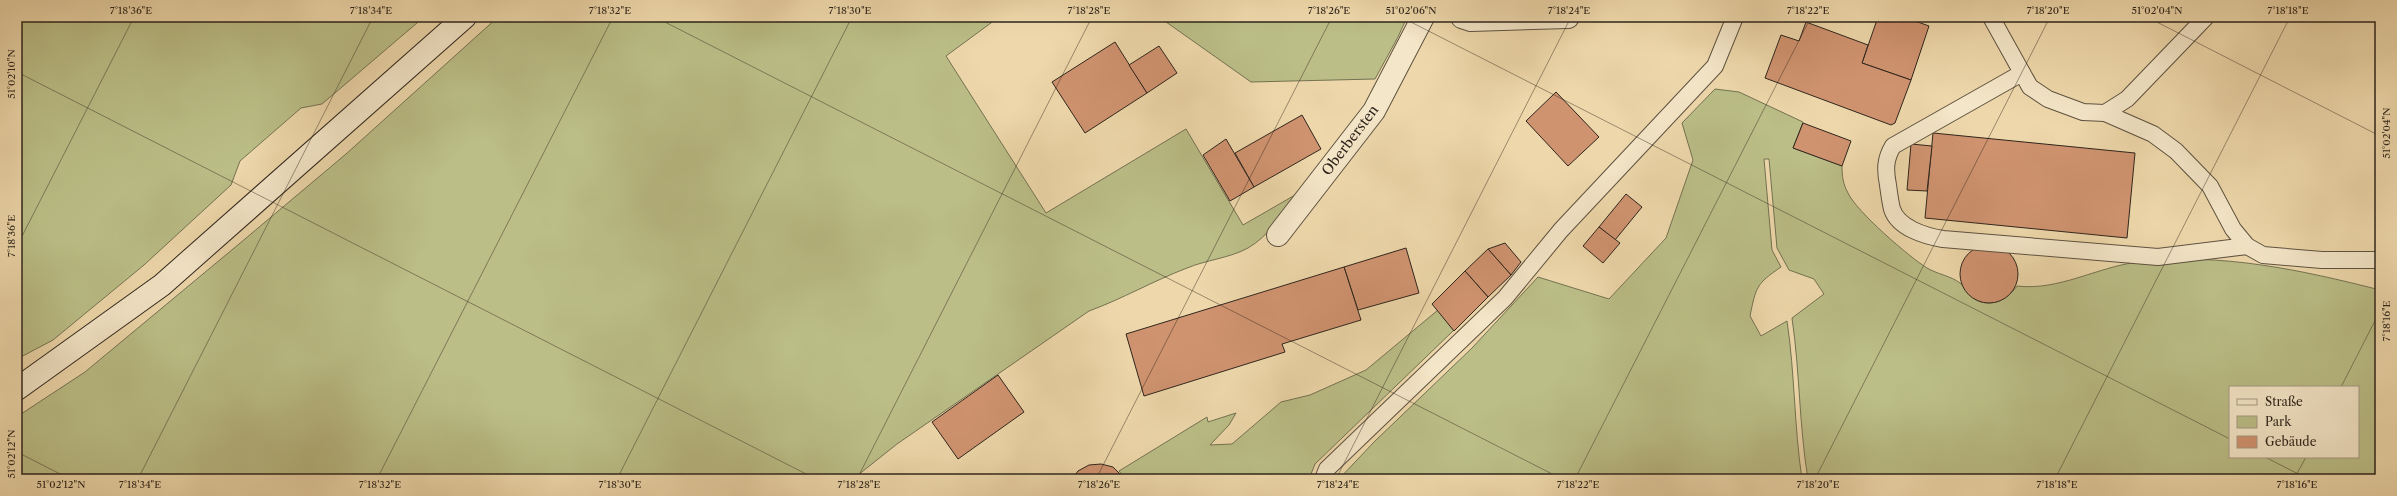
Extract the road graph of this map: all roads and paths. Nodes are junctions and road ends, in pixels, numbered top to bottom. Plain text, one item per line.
1 (465, 17) edge
2 (1423, 17) edge
3 (1462, 17) edge
4 (1568, 17) edge
5 (1735, 17) edge
6 (1991, 17) edge
7 (2206, 17) edge
8 (2022, 73) junction
9 (2105, 113) junction
10 (1278, 235) dead end
11 (2247, 246) junction
12 (2380, 260) edge
13 (17, 389) edge
14 (1323, 479) edge

1 - 13 street
2 - 10 street, Oberbersten
3 - 4 street
5 - 14 lane
6 - 8 lane
7 - 9 lane
8 - 9 lane
8 - 11 lane
9 - 11 lane
11 - 12 lane

